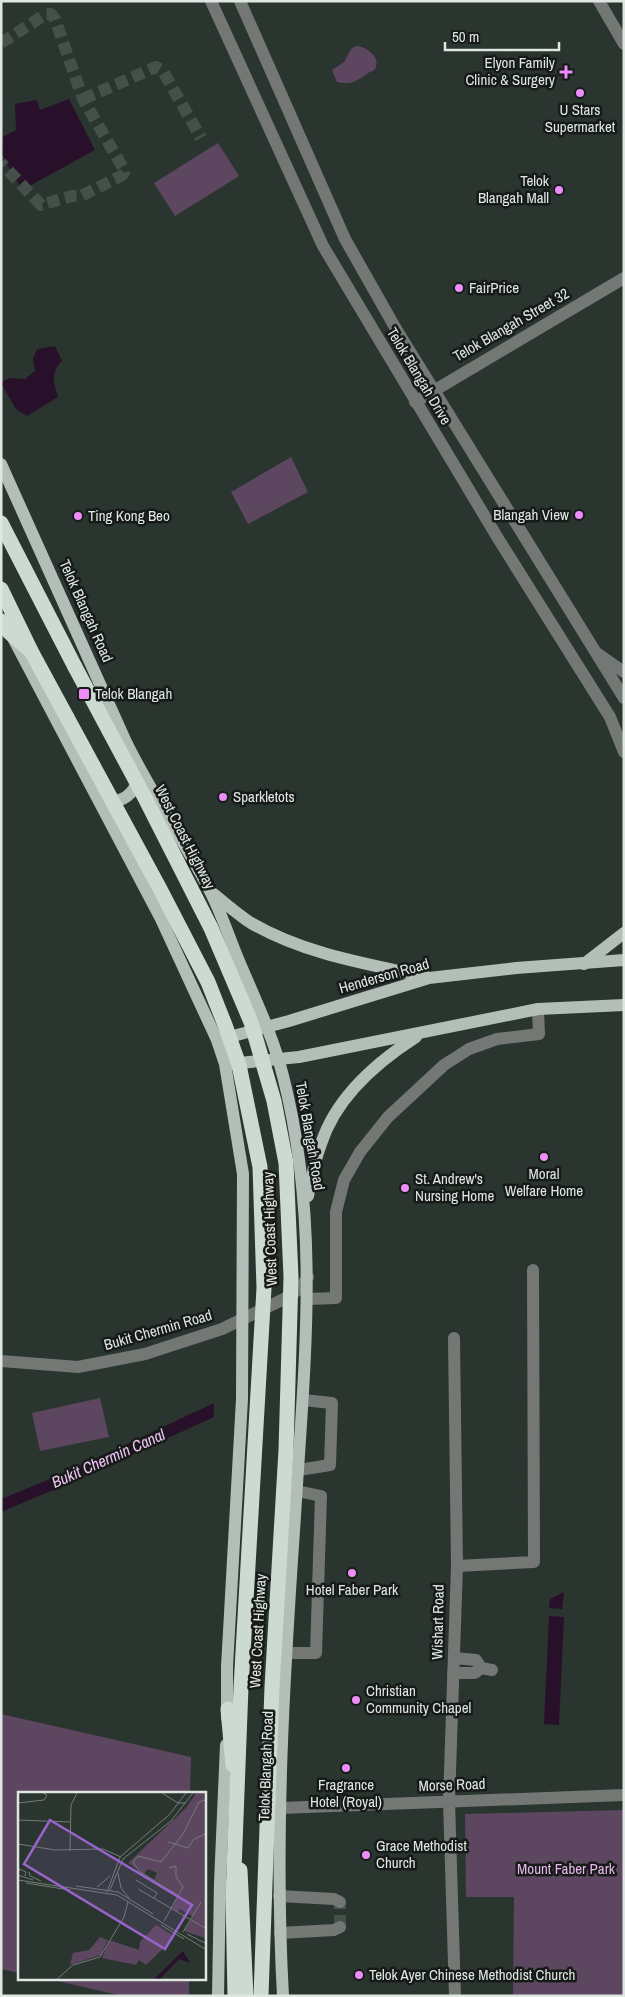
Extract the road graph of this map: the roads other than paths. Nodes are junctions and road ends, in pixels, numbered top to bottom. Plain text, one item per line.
1 (211, 1) edge
2 (240, 1) edge
3 (599, 1) edge
4 (624, 44) edge
5 (624, 278) edge
6 (434, 390) junction
7 (415, 402) junction
8 (1, 464) edge
9 (1, 523) edge
10 (1, 589) edge
11 (1, 616) edge
12 (1, 621) edge
13 (31, 651) junction
14 (594, 651) junction
15 (624, 672) edge
16 (624, 698) edge
17 (624, 752) edge
18 (139, 769) junction
19 (100, 802) junction
20 (210, 891) junction
21 (624, 933) edge
22 (624, 960) edge
23 (584, 964) junction
24 (429, 978) junction
25 (624, 1006) edge
26 (538, 1009) junction
27 (267, 1027) junction
28 (421, 1034) junction
29 (217, 1040) junction
30 (278, 1060) junction
31 (225, 1064) junction
32 (306, 1208) junction
33 (533, 1270) dead end
34 (308, 1277) junction
35 (308, 1299) junction
36 (243, 1319) junction
37 (454, 1338) dead end
38 (1, 1361) edge
39 (303, 1400) junction
40 (298, 1470) junction
41 (296, 1491) junction
42 (456, 1566) junction
43 (287, 1653) junction
44 (454, 1658) junction
45 (454, 1673) junction
46 (228, 1708) junction
47 (624, 1795) edge
48 (449, 1802) junction
49 (281, 1808) junction
50 (279, 1896) junction
51 (340, 1902) dead end
52 (340, 1927) dead end
53 (280, 1933) junction
54 (218, 1996) edge
55 (235, 1996) edge
56 (246, 1996) edge
57 (261, 1996) edge
58 (283, 1996) edge
59 (455, 1996) edge

1 - 7 street, Telok Blangah Drive
2 - 6 street, Telok Blangah Drive
3 - 4 street
5 - 6 street, Telok Blangah Street 32
6 - 7 street, Telok Blangah Street 32
6 - 14 street, Telok Blangah Drive
7 - 17 street, Telok Blangah Drive
8 - 18 main road, Telok Blangah Road
9 - 57 highway, West Coast Highway, bridge
10 - 13 highway, West Coast Highway
11 - 19 main road
12 - 13 highway, bridge
13 - 55 highway, West Coast Highway, bridge
14 - 15 street
14 - 16 street, Telok Blangah Drive
18 - 19 main road
18 - 20 main road, Telok Blangah Road
19 - 29 main road
20 - 24 main road
20 - 27 main road, Telok Blangah Road
21 - 23 main road
22 - 23 main road, Henderson Road
23 - 24 main road, Henderson Road
24 - 27 main road, Henderson Road
25 - 26 main road
26 - 28 main road
26 - 35 street
27 - 29 main road, Henderson Road
27 - 30 main road, Telok Blangah Road
28 - 30 main road
28 - 32 main road
29 - 31 main road
30 - 31 main road
30 - 32 main road, Telok Blangah Road
31 - 36 main road
32 - 34 main road, Telok Blangah Road
33 - 42 street
34 - 35 main road, Telok Blangah Road
34 - 36 street, Bukit Chermin Road
35 - 39 main road, Telok Blangah Road
36 - 38 street, Bukit Chermin Road
36 - 46 main road
37 - 42 street, Wishart Road
39 - 40 main road, Telok Blangah Road
39 - 40 street
40 - 41 main road, Telok Blangah Road
41 - 43 main road, Telok Blangah Road
41 - 43 street
42 - 44 street, Wishart Road
43 - 49 main road, Telok Blangah Road
44 - 45 street, Wishart Road
44 - 45 street
45 - 48 street, Wishart Road
46 - 54 main road
46 - 56 highway
47 - 48 street, Morse Road
48 - 49 street, Morse Road
48 - 59 street, Wishart Road
49 - 50 main road, Telok Blangah Road
50 - 51 street
50 - 53 main road, Telok Blangah Road
52 - 53 street
53 - 58 main road, Telok Blangah Road

